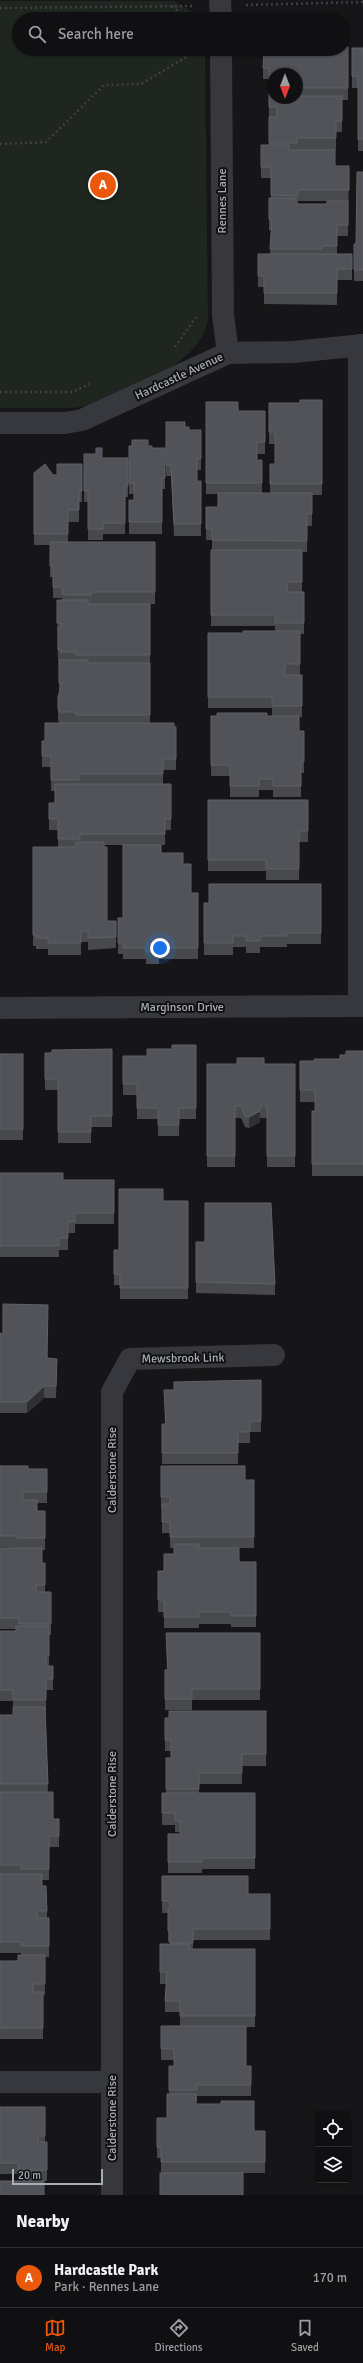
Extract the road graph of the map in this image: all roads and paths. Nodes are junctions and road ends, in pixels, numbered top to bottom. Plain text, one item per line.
1 (363, 2) edge
2 (172, 6) junction
3 (0, 8) edge
4 (221, 8) edge
5 (179, 12) edge
6 (188, 56) edge
7 (221, 56) edge
8 (0, 144) edge
9 (223, 315) junction
10 (361, 345) edge
11 (172, 350) dead end
12 (228, 353) junction
13 (92, 383) dead end
14 (0, 392) edge
15 (0, 423) edge
16 (361, 1006) edge
17 (0, 1008) edge
18 (274, 1355) dead end
19 (112, 1392) joint
20 (0, 2082) edge
21 (112, 2082) junction
22 (112, 2195) edge

1 - 4 path
2 - 3 path
2 - 4 path
2 - 5 path
6 - 8 path
7 - 9 street, Rennes Lane
9 - 11 path
9 - 12 street, Rennes Lane
10 - 12 street, Hardcastle Avenue
10 - 16 street
12 - 15 street, Hardcastle Avenue
13 - 14 path
16 - 17 street, Marginson Drive
18 - 19 street, Mewsbrook Link
19 - 21 street, Calderstone Rise
20 - 21 street
21 - 22 street, Calderstone Rise

